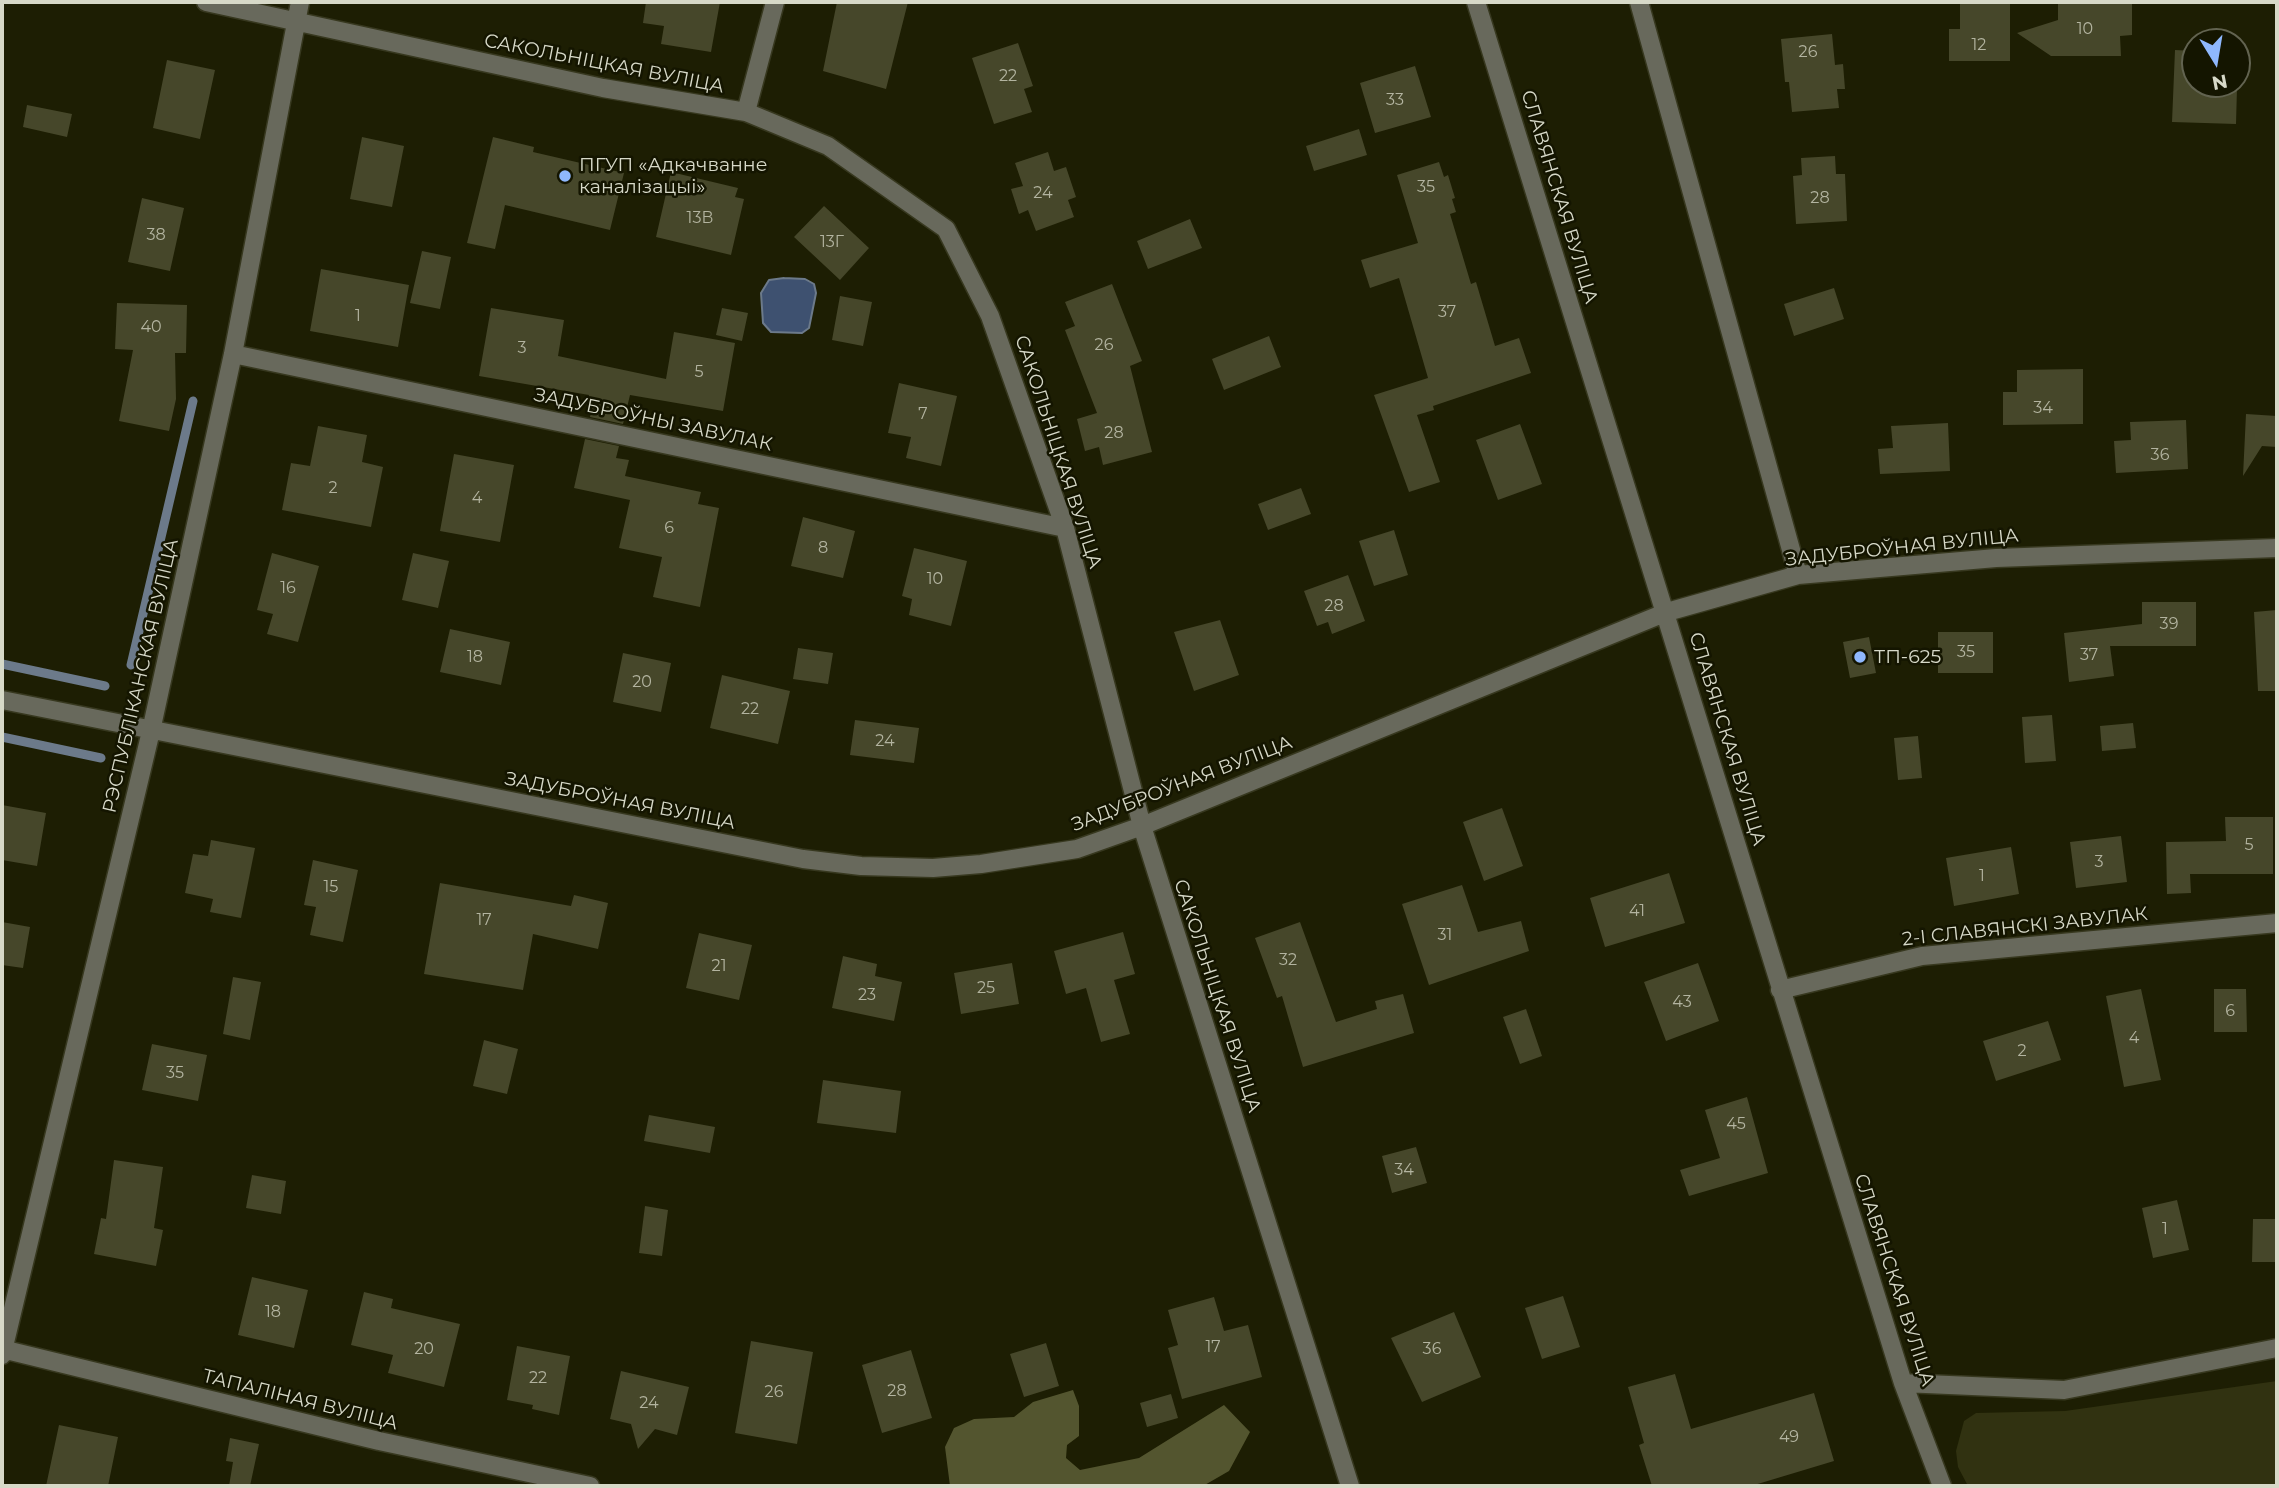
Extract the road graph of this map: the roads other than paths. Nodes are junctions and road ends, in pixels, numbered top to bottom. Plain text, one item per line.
1 (206, 2) edge
2 (300, 2) edge
3 (775, 2) edge
4 (1476, 2) edge
5 (1639, 2) edge
6 (296, 22) junction
7 (746, 112) junction
8 (233, 354) junction
9 (1065, 528) junction
10 (2277, 548) edge
11 (1798, 575) junction
12 (1667, 612) junction
13 (2, 700) edge
14 (152, 731) junction
15 (1142, 826) junction
16 (2277, 923) edge
17 (1780, 990) junction
18 (2277, 1348) edge
19 (2, 1351) edge
20 (1903, 1383) junction
21 (590, 1486) edge
22 (1350, 1486) edge
23 (1942, 1486) edge

1 - 6 street, САКОЛЬНІЦКАЯ ВУЛІЦА
2 - 6 street, РЭСПУБЛІКАНСКАЯ ВУЛІЦА
3 - 7 street
4 - 12 street, СЛАВЯНСКАЯ ВУЛІЦА
5 - 11 street
6 - 7 street, САКОЛЬНІЦКАЯ ВУЛІЦА
6 - 8 street, РЭСПУБЛІКАНСКАЯ ВУЛІЦА
7 - 9 street, САКОЛЬНІЦКАЯ ВУЛІЦА
8 - 9 street, ЗАДУБРОЎНЫ ЗАВУЛАК
8 - 14 street, РЭСПУБЛІКАНСКАЯ ВУЛІЦА
9 - 15 street, САКОЛЬНІЦКАЯ ВУЛІЦА
10 - 11 street, ЗАДУБРОЎНАЯ ВУЛІЦА
11 - 12 street, ЗАДУБРОЎНАЯ ВУЛІЦА
12 - 15 street, ЗАДУБРОЎНАЯ ВУЛІЦА
12 - 17 street, СЛАВЯНСКАЯ ВУЛІЦА
13 - 14 street, ЗАДУБРОЎНАЯ ВУЛІЦА
14 - 15 street, ЗАДУБРОЎНАЯ ВУЛІЦА
14 - 19 street, РЭСПУБЛІКАНСКАЯ ВУЛІЦА
15 - 22 street, САКОЛЬНІЦКАЯ ВУЛІЦА
16 - 17 street, 2-І СЛАВЯНСКІ ЗАВУЛАК
17 - 20 street, СЛАВЯНСКАЯ ВУЛІЦА
18 - 20 street
19 - 21 street, ТАПАЛІНАЯ ВУЛІЦА
20 - 23 street, СЛАВЯНСКАЯ ВУЛІЦА

